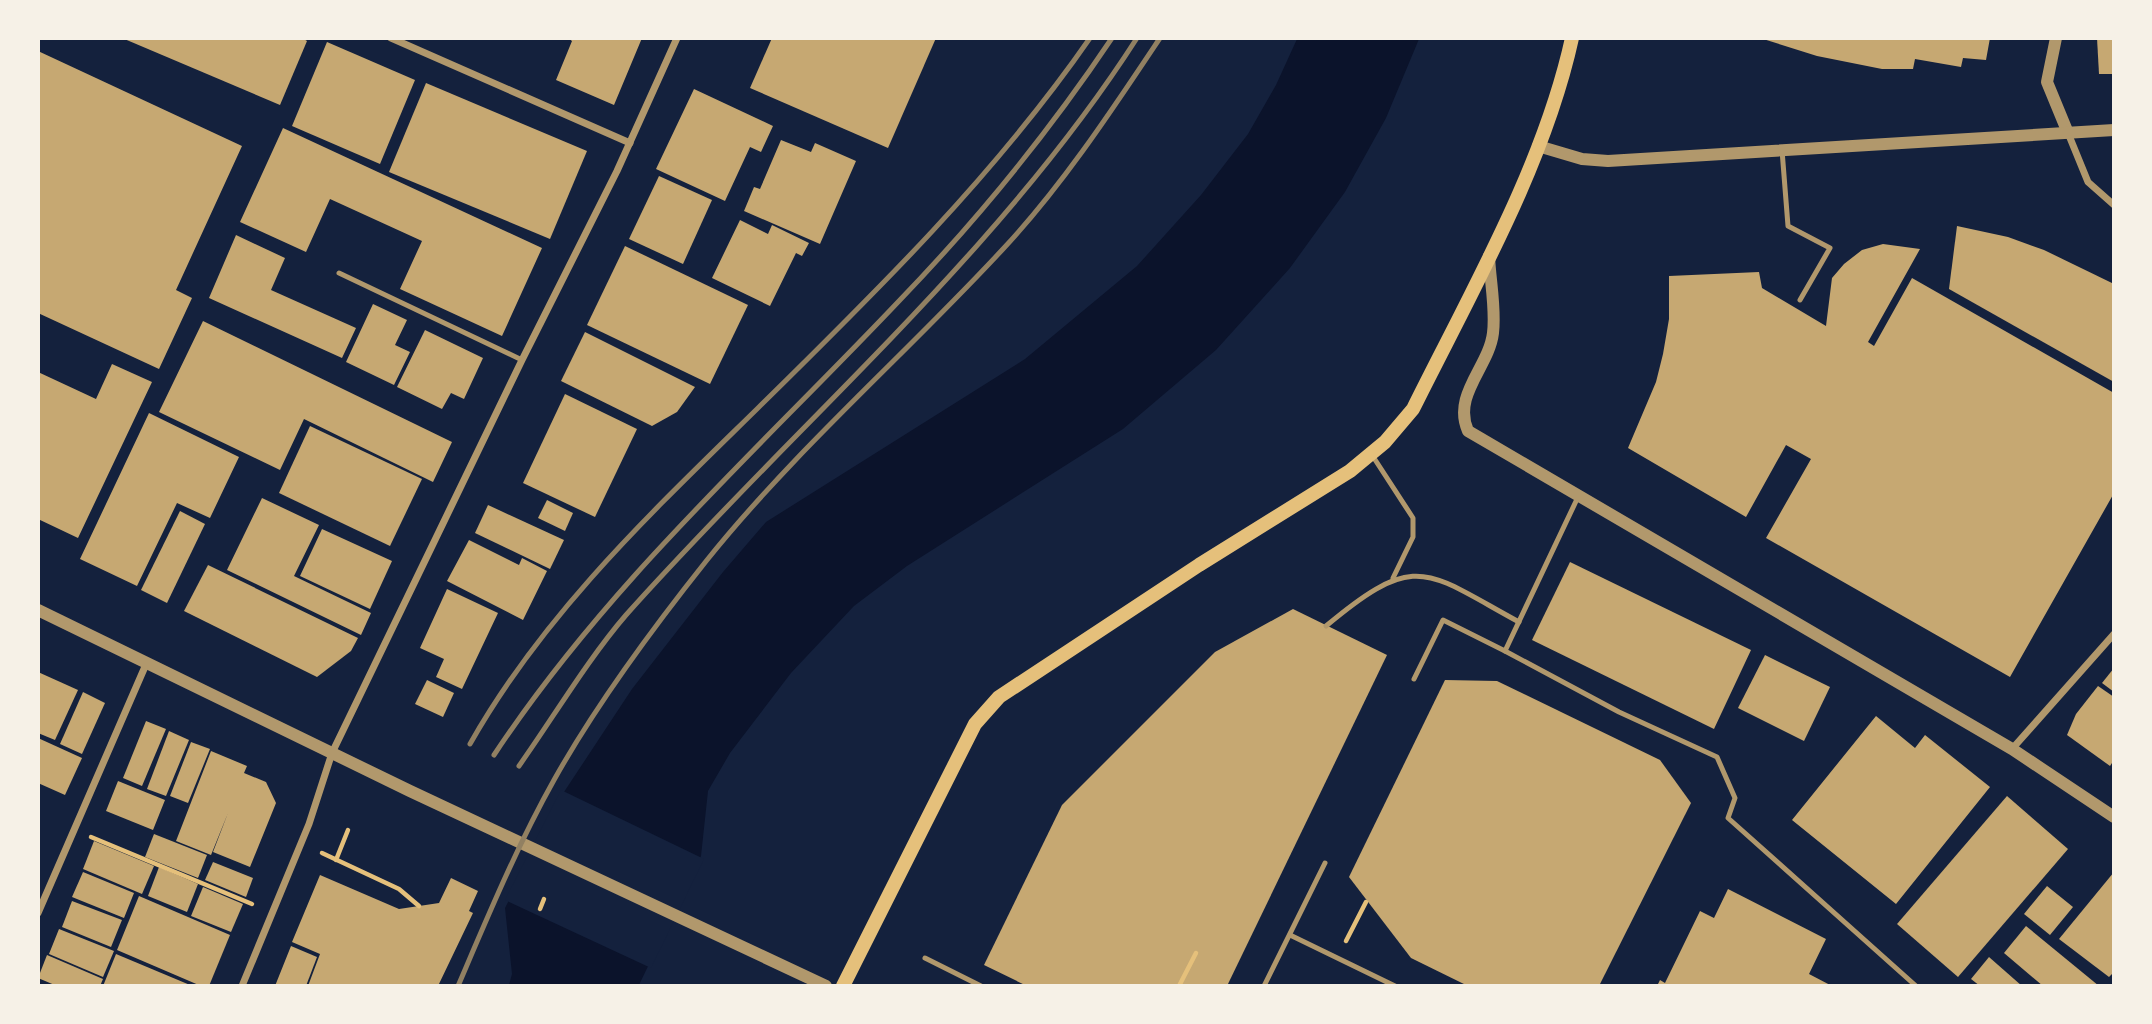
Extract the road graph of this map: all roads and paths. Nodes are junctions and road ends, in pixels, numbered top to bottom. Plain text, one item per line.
1 (391, 38) edge
2 (677, 38) edge
3 (1572, 38) edge
4 (2056, 38) edge
5 (2113, 130) edge
6 (2068, 133) junction
7 (630, 143) junction
8 (1538, 146) junction
9 (1782, 150) junction
10 (2113, 205) edge
11 (1489, 256) junction
12 (340, 273) dead end
13 (1800, 300) dead end
14 (522, 360) junction
15 (1371, 455) junction
16 (1579, 495) junction
17 (1393, 579) junction
18 (38, 610) edge
19 (1520, 622) junction
20 (1326, 626) dead end
21 (2113, 634) edge
22 (1505, 651) junction
23 (147, 662) junction
24 (1414, 679) dead end
25 (2012, 749) junction
26 (332, 753) junction
27 (2113, 817) edge
28 (74, 829) junction
29 (348, 830) dead end
30 (322, 853) dead end
31 (336, 860) junction
32 (1325, 863) dead end
33 (544, 899) dead end
34 (252, 904) dead end
35 (419, 905) dead end
36 (540, 909) dead end
37 (38, 913) edge
38 (1290, 934) junction
39 (1196, 953) dead end
40 (925, 958) dead end
41 (242, 985) edge
42 (826, 985) edge
43 (843, 985) edge
44 (981, 985) edge
45 (1179, 985) edge
46 (1264, 985) edge
47 (1395, 985) edge
48 (1916, 985) edge

1 - 7 street
2 - 7 street
3 - 8 main road
4 - 6 street
5 - 6 street
6 - 9 street
6 - 10 street
7 - 14 street
8 - 9 street
8 - 11 main road
9 - 13 lane
11 - 15 main road
11 - 16 street
12 - 14 lane
14 - 26 street
15 - 17 lane
15 - 43 main road
16 - 19 lane
16 - 25 street
17 - 19 lane
17 - 20 lane
18 - 23 street
19 - 22 lane
21 - 25 street
22 - 24 lane
22 - 48 lane
23 - 26 street
23 - 28 street
25 - 27 street
26 - 41 street
26 - 42 street
28 - 34 path
28 - 37 street
29 - 31 path
30 - 31 path
31 - 35 path
32 - 38 lane
33 - 36 path
38 - 46 lane
38 - 47 lane
39 - 45 path
40 - 44 lane

